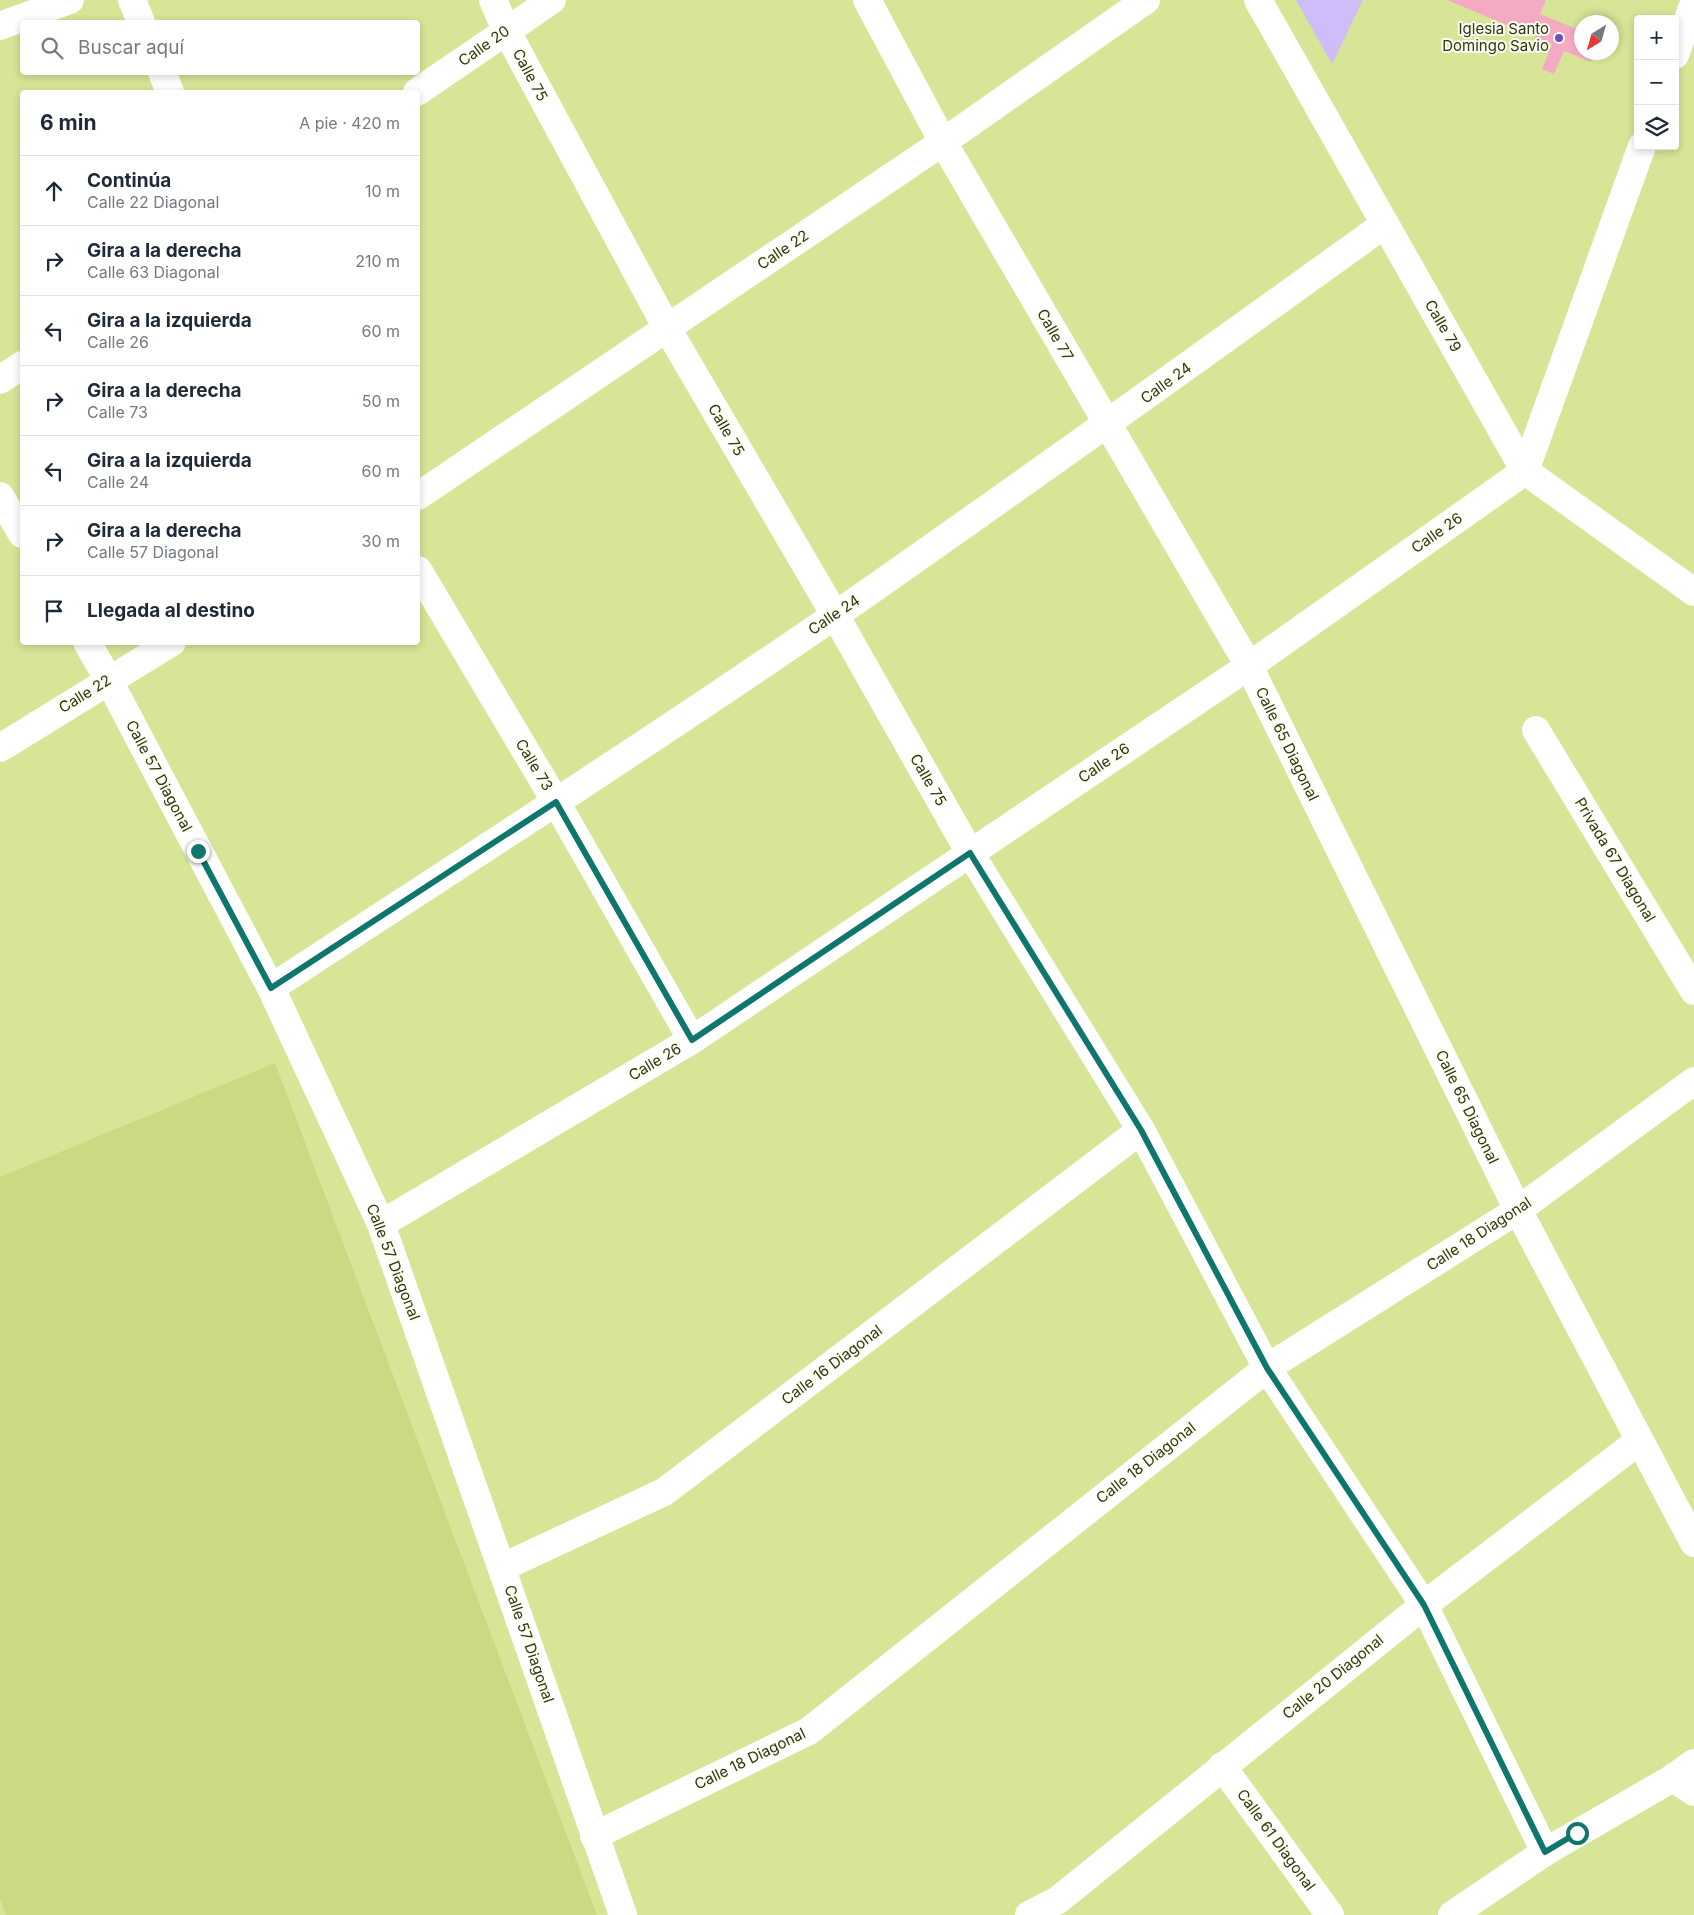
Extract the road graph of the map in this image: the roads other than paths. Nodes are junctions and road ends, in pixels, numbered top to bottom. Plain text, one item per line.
1 (70, 0) edge
2 (132, 0) edge
3 (493, 0) edge
4 (552, 0) edge
5 (867, 0) edge
6 (1146, 0) edge
7 (1258, 0) edge
8 (1694, 3) edge
9 (140, 20) edge
10 (0, 26) edge
11 (506, 30) junction
12 (1679, 44) edge
13 (163, 75) edge
14 (169, 90) edge
15 (419, 90) edge
16 (943, 142) junction
17 (1641, 150) edge
18 (1385, 224) junction
19 (667, 328) junction
20 (20, 366) edge
21 (0, 380) edge
22 (1107, 425) junction
23 (1525, 471) junction
24 (420, 495) edge
25 (0, 496) edge
26 (20, 531) edge
27 (420, 573) edge
28 (1694, 592) edge
29 (835, 615) junction
30 (89, 645) edge
31 (167, 645) edge
32 (1249, 666) junction
33 (108, 679) junction
34 (1536, 730) dead end
35 (0, 748) edge
36 (556, 802) junction
37 (970, 853) junction
38 (271, 988) junction
39 (1694, 991) edge
40 (692, 1040) junction
41 (1694, 1081) edge
42 (1141, 1130) junction
43 (1518, 1210) junction
44 (381, 1224) junction
45 (1267, 1368) junction
46 (1639, 1441) junction
47 (1694, 1543) edge
48 (503, 1567) junction
49 (1424, 1605) junction
50 (1222, 1766) junction
51 (1687, 1778) edge
52 (594, 1836) junction
53 (1545, 1852) junction
54 (1486, 1907) edge
55 (623, 1915) edge
56 (1029, 1915) edge
57 (1330, 1915) edge
58 (1452, 1915) edge

1 - 10 street
2 - 9 street
3 - 11 street, Calle 75
4 - 11 street, Calle 20
5 - 16 street, Calle 77
6 - 16 street, Calle 22
7 - 18 street, Calle 79
8 - 12 street
11 - 15 street, Calle 20
11 - 19 street, Calle 75
13 - 14 street
16 - 19 street, Calle 22
16 - 22 street, Calle 77
17 - 23 street
18 - 22 street, Calle 24
18 - 23 street, Calle 79
19 - 24 street, Calle 22
19 - 29 street, Calle 75
20 - 21 street
22 - 29 street, Calle 24
22 - 32 street, Calle 77
23 - 28 street, Calle 79
23 - 32 street, Calle 26
25 - 26 street
27 - 36 street, Calle 73
29 - 36 street, Calle 24
29 - 37 street, Calle 75
30 - 33 street, Calle 57 Diagonal
31 - 33 street, Calle 22
32 - 37 street, Calle 26
32 - 43 street, Calle 65 Diagonal
33 - 35 street, Calle 22
33 - 38 street, Calle 57 Diagonal
34 - 39 street, Privada 67 Diagonal
36 - 38 street, Calle 24
36 - 40 street, Calle 73
37 - 40 street, Calle 26
37 - 42 street, Calle 75
38 - 44 street, Calle 57 Diagonal
40 - 44 street, Calle 26
41 - 43 street, Calle 18 Diagonal
42 - 45 street, Calle 75
42 - 48 street, Calle 16 Diagonal
43 - 45 street, Calle 18 Diagonal
43 - 46 street, Calle 65 Diagonal
44 - 48 street, Calle 57 Diagonal
45 - 49 street, Calle 75
45 - 52 street, Calle 18 Diagonal
46 - 47 street, Calle 65 Diagonal
46 - 49 street, Calle 20 Diagonal
48 - 52 street, Calle 57 Diagonal
49 - 50 street, Calle 20 Diagonal
49 - 53 street, Calle 75
50 - 56 street, Calle 20 Diagonal
50 - 57 street, Calle 61 Diagonal
51 - 53 street
52 - 55 street, Calle 57 Diagonal
53 - 54 street
54 - 58 street

